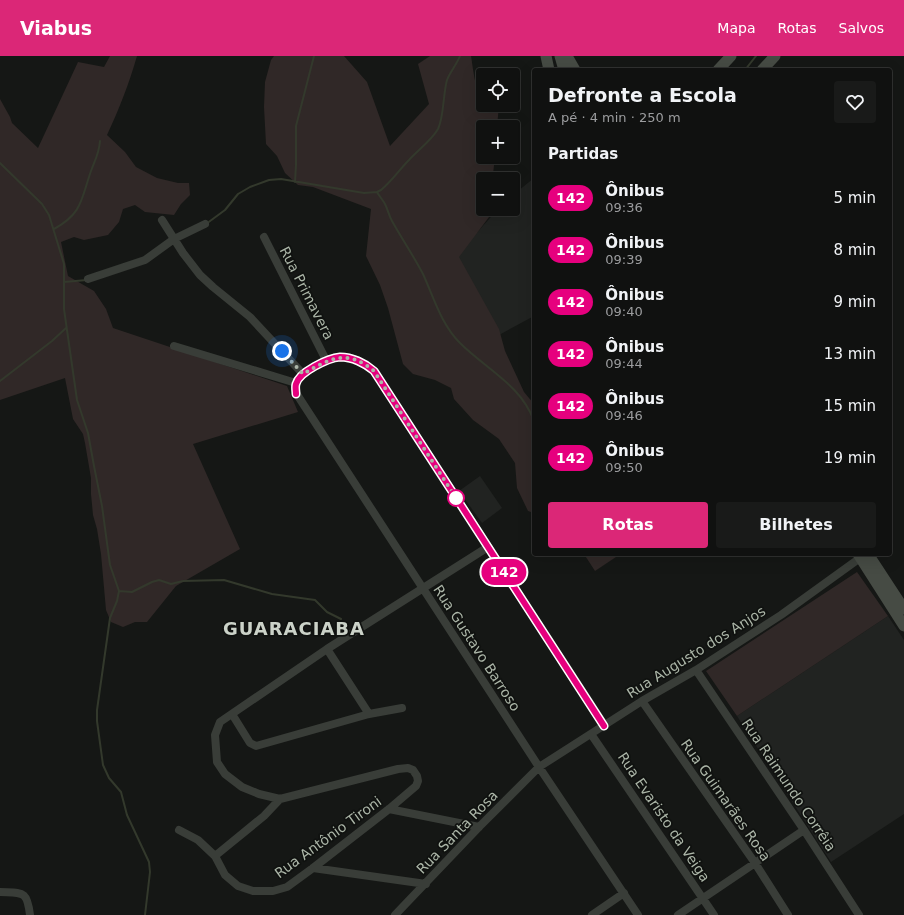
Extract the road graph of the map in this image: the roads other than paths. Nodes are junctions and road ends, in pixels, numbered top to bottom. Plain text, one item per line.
1 (546, 56) edge
2 (560, 56) edge
3 (567, 56) edge
4 (731, 56) edge
5 (775, 56) edge
6 (549, 68) edge
7 (563, 68) edge
8 (574, 68) edge
9 (720, 68) edge
10 (764, 68) edge
11 (162, 220) dead end
12 (205, 224) dead end
13 (264, 237) dead end
14 (174, 239) junction
15 (88, 280) dead end
16 (174, 346) dead end
17 (326, 360) junction
18 (303, 374) junction
19 (296, 383) junction
20 (488, 547) junction
21 (861, 556) edge
22 (863, 556) edge
23 (863, 556) edge
24 (423, 588) junction
25 (904, 609) edge
26 (904, 626) edge
27 (327, 649) junction
28 (696, 670) junction
29 (642, 701) junction
30 (402, 708) dead end
31 (232, 714) junction
32 (369, 714) junction
33 (604, 726) junction
34 (591, 734) junction
35 (539, 767) junction
36 (280, 799) junction
37 (389, 809) junction
38 (479, 827) junction
39 (178, 830) dead end
40 (804, 830) junction
41 (215, 856) junction
42 (755, 863) junction
43 (313, 868) junction
44 (426, 884) junction
45 (0, 892) edge
46 (624, 893) junction
47 (703, 898) junction
48 (30, 915) edge
49 (395, 915) edge
50 (592, 915) edge
51 (638, 915) edge
52 (678, 915) edge
53 (714, 915) edge
54 (788, 915) edge
55 (859, 915) edge

1 - 6 main road
2 - 7 main road
3 - 8 main road
4 - 9 main road
5 - 10 main road
11 - 14 street
12 - 14 street
13 - 17 street, Rua Primavera
14 - 15 street
14 - 18 street
16 - 19 street
17 - 18 street
17 - 20 street
18 - 19 street
19 - 24 street, Rua Gustavo Barroso
20 - 24 street
20 - 33 street
21 - 28 street, Rua Augusto dos Anjos
22 - 25 main road
23 - 26 main road
24 - 27 street
24 - 35 street, Rua Gustavo Barroso
27 - 31 street
27 - 32 street
28 - 29 street, Rua Augusto dos Anjos
28 - 40 street, Rua Raimundo Corrêia
29 - 33 street, Rua Augusto dos Anjos
29 - 42 street, Rua Guimarães Rosa
30 - 32 street
31 - 32 street
31 - 36 street
33 - 34 street, Rua Augusto dos Anjos
34 - 35 street, Rua Augusto dos Anjos
34 - 47 street, Rua Evaristo da Veiga
35 - 38 street, Rua Santa Rosa
35 - 46 street, Rua Gustavo Barroso
36 - 37 street, Rua Antônio Tironi
36 - 41 street
37 - 38 street
37 - 43 street, Rua Antônio Tironi
38 - 44 street, Rua Santa Rosa
39 - 41 street, Rua Antônio Tironi
40 - 42 street
40 - 55 street, Rua Raimundo Corrêia
41 - 43 street, Rua Antônio Tironi
42 - 47 street
42 - 54 street, Rua Guimarães Rosa
43 - 44 street
44 - 49 street, Rua Santa Rosa
45 - 48 street
46 - 50 street
46 - 51 street, Rua Gustavo Barroso
47 - 52 street
47 - 53 street, Rua Evaristo da Veiga

